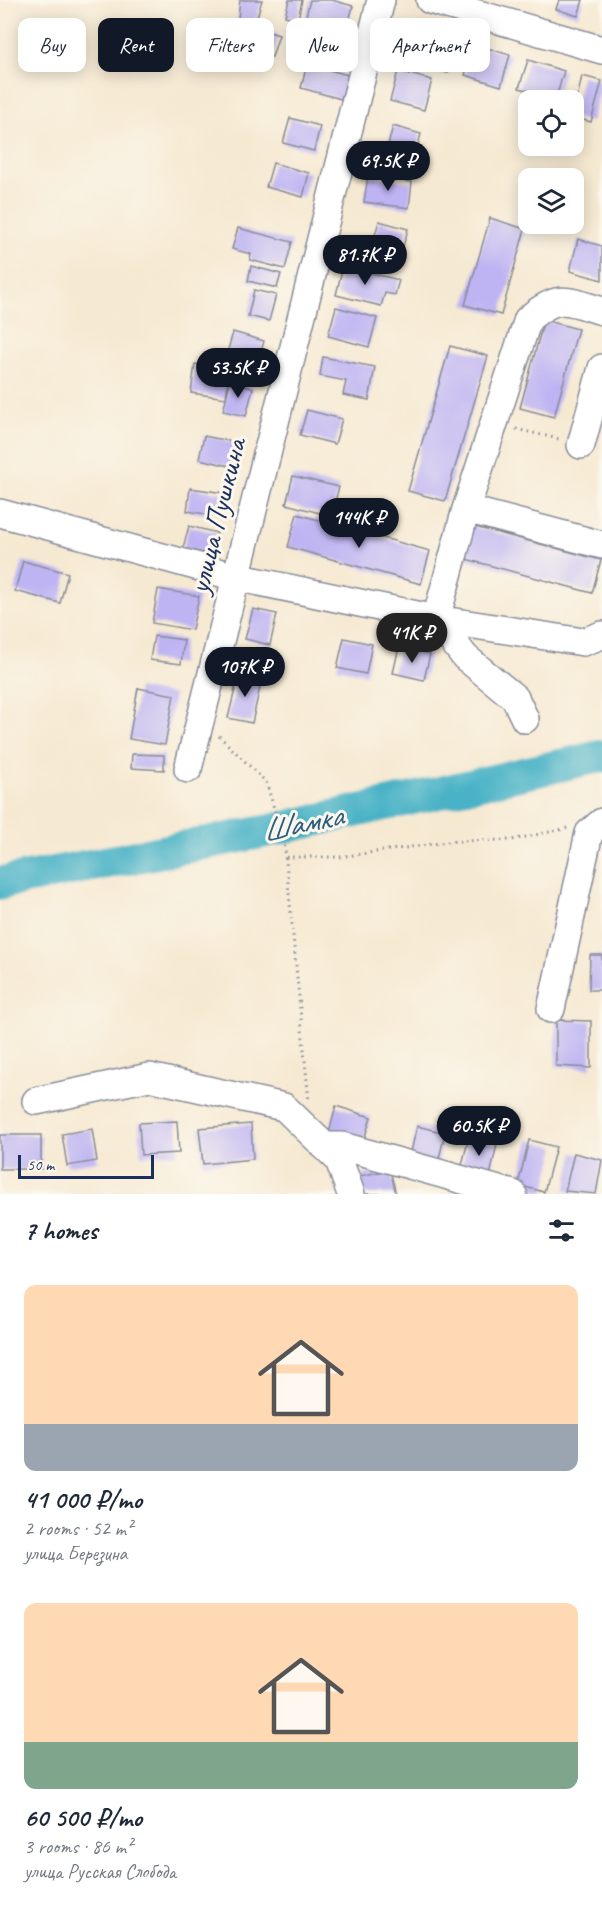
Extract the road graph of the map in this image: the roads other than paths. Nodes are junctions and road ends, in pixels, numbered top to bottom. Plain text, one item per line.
1 (381, 0) edge
2 (430, 0) edge
3 (602, 50) edge
4 (602, 311) edge
5 (602, 368) edge
6 (581, 445) road end
7 (466, 509) junction
8 (0, 513) edge
9 (602, 545) edge
10 (236, 577) junction
11 (436, 619) junction
12 (602, 635) edge
13 (525, 719) dead end
14 (188, 769) dead end
15 (602, 822) edge
16 (551, 1009) dead end
17 (36, 1101) dead end
18 (324, 1146) junction
19 (351, 1194) edge
20 (513, 1194) edge

1 - 10 street, улица Пушкина
2 - 3 street
4 - 7 street
5 - 6 street
7 - 9 street
7 - 11 street
8 - 10 street
10 - 11 street
10 - 14 street, улица Пушкина
11 - 12 street
11 - 13 street
15 - 16 street
17 - 18 street
18 - 19 street
18 - 20 street

